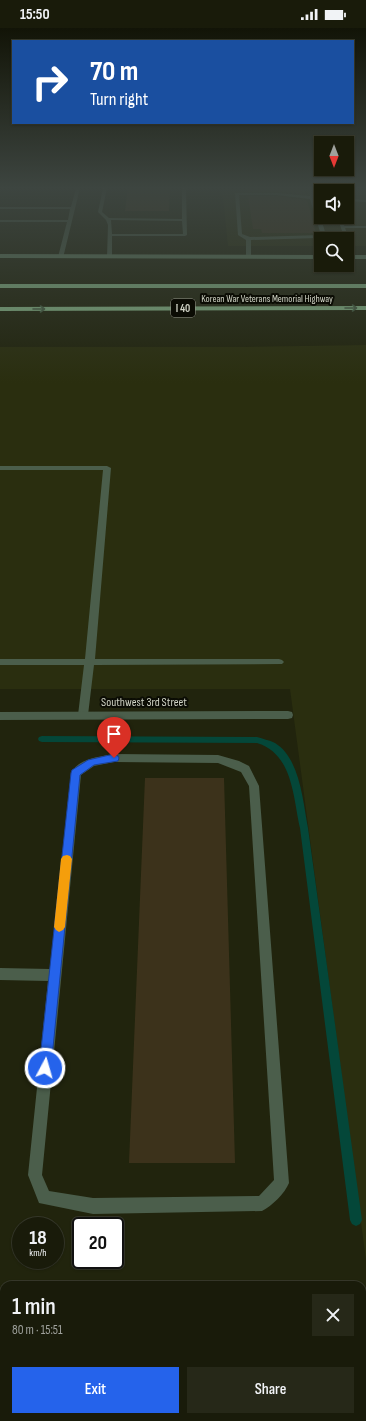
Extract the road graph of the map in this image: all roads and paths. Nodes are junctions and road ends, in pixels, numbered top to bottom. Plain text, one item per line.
1 (62, 253) edge
2 (109, 253) edge
3 (248, 253) edge
4 (0, 256) edge
5 (61, 257) junction
6 (109, 257) junction
7 (248, 257) junction
8 (314, 257) edge
9 (354, 257) edge
10 (366, 257) edge
11 (0, 286) edge
12 (366, 286) edge
13 (366, 308) edge
14 (0, 309) edge
15 (0, 468) edge
16 (0, 662) edge
17 (89, 662) junction
18 (279, 662) dead end
19 (83, 715) junction
20 (288, 715) dead end
21 (0, 716) edge
22 (0, 974) edge
23 (54, 975) junction

1 - 5 street
2 - 6 street
3 - 7 street
4 - 5 street
5 - 6 street
6 - 7 street
7 - 8 street
9 - 10 street
11 - 12 highway, Korean War Veterans Memorial Highway / I 40
14 -> 13 highway, Korean War Veterans Memorial Highway / I 40
15 - 17 street
16 - 17 street
17 - 18 street
17 - 19 street
19 - 20 street, Southwest 3rd Street
19 - 21 street, Southwest 3rd Street
22 - 23 street
23 - 23 street

